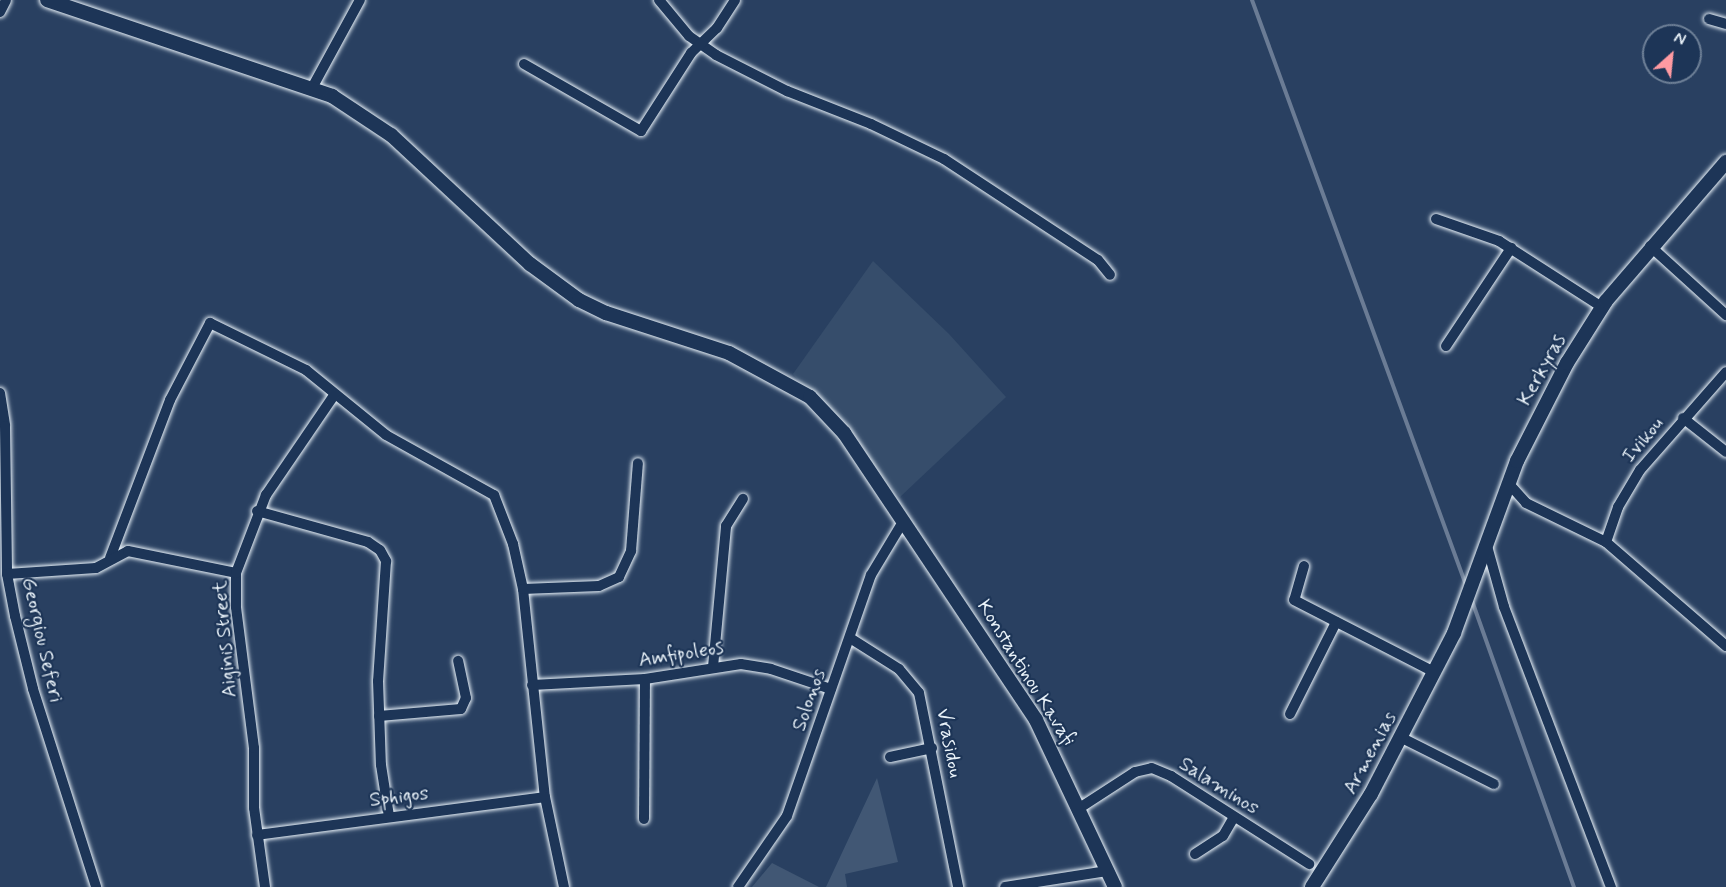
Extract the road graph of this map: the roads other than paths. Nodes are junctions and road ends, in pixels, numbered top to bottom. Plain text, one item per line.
1 (6, 0) edge
2 (51, 0) edge
3 (360, 0) edge
4 (659, 0) edge
5 (735, 0) edge
6 (0, 12) edge
7 (1709, 19) dead end
8 (1726, 24) edge
9 (700, 44) junction
10 (524, 64) dead end
11 (312, 88) junction
12 (1726, 162) edge
13 (1436, 219) dead end
14 (1650, 246) junction
15 (1510, 248) junction
16 (1110, 275) dead end
17 (1602, 307) junction
18 (1726, 315) edge
19 (1446, 346) dead end
20 (1726, 372) edge
21 (0, 393) edge
22 (335, 394) junction
23 (1683, 418) junction
24 (1726, 452) edge
25 (638, 463) dead end
26 (1510, 485) junction
27 (742, 499) dead end
28 (257, 511) junction
29 (904, 520) junction
30 (1606, 542) junction
31 (1485, 551) junction
32 (110, 558) junction
33 (1304, 566) dead end
34 (236, 573) junction
35 (8, 574) junction
36 (523, 589) junction
37 (1336, 622) junction
38 (1454, 633) joint
39 (850, 638) junction
40 (1726, 646) edge
41 (458, 661) dead end
42 (713, 667) junction
43 (1434, 672) junction
44 (645, 680) junction
45 (532, 685) junction
46 (831, 688) junction
47 (1290, 714) dead end
48 (379, 716) junction
49 (1400, 737) junction
50 (932, 748) junction
51 (890, 757) dead end
52 (1494, 784) dead end
53 (544, 797) junction
54 (1078, 809) junction
55 (389, 816) junction
56 (1234, 817) junction
57 (644, 819) dead end
58 (258, 835) junction
59 (1195, 854) dead end
60 (1309, 864) dead end
61 (1107, 870) junction
62 (96, 887) edge
63 (265, 887) edge
64 (564, 887) edge
65 (738, 887) edge
66 (958, 887) edge
67 (1005, 887) edge
68 (1115, 887) edge
69 (1312, 887) edge
70 (1611, 887) edge

1 - 6 street
2 - 11 street, Konstantinou Kavafi
3 - 11 street
4 - 9 street
5 - 9 street
7 - 8 street
9 - 10 street
9 - 16 street
11 - 29 street, Konstantinou Kavafi
12 - 14 street, Kerkyras
13 - 15 street
14 - 17 street, Kerkyras
14 - 18 street
15 - 17 street
15 - 19 street
17 - 26 street, Kerkyras
20 - 23 street, Ivikou
21 - 35 street, Georgiou Seferi
22 - 28 street, Aiginis Street
22 - 32 street
22 - 36 street
23 - 24 street
23 - 30 street, Ivikou
25 - 36 street
26 - 30 street
26 - 31 street, Kerkyras
27 - 42 street
28 - 34 street, Aiginis Street
28 - 48 street
29 - 39 street, Solonos
29 - 54 street, Konstantinou Kavafi
30 - 40 street
31 - 38 street, Kerkyras
31 - 70 street
32 - 34 street
32 - 35 street
33 - 37 street
34 - 58 street, Aiginis Street
35 - 62 street, Georgiou Seferi
36 - 45 street
37 - 43 street
37 - 47 street
38 - 43 street, Armenias
39 - 46 street, Solonos
39 - 50 street, Vrasidou
41 - 48 street
42 - 44 street, Amfipoleos
42 - 46 street, Amfipoleos
43 - 49 street, Armenias
44 - 45 street, Amfipoleos
44 - 57 street
45 - 53 street
46 - 65 street, Solonos
48 - 55 street
49 - 52 street
49 - 69 street, Armenias
50 - 51 street
50 - 66 street, Vrasidou
53 - 55 street, Sphigos
53 - 64 street
54 - 56 street, Salaminos
54 - 61 street, Konstantinou Kavafi
55 - 58 street, Sphigos
56 - 59 street
56 - 60 street, Salaminos
58 - 63 street, Aiginis Street
61 - 67 street
61 - 68 street, Konstantinou Kavafi

